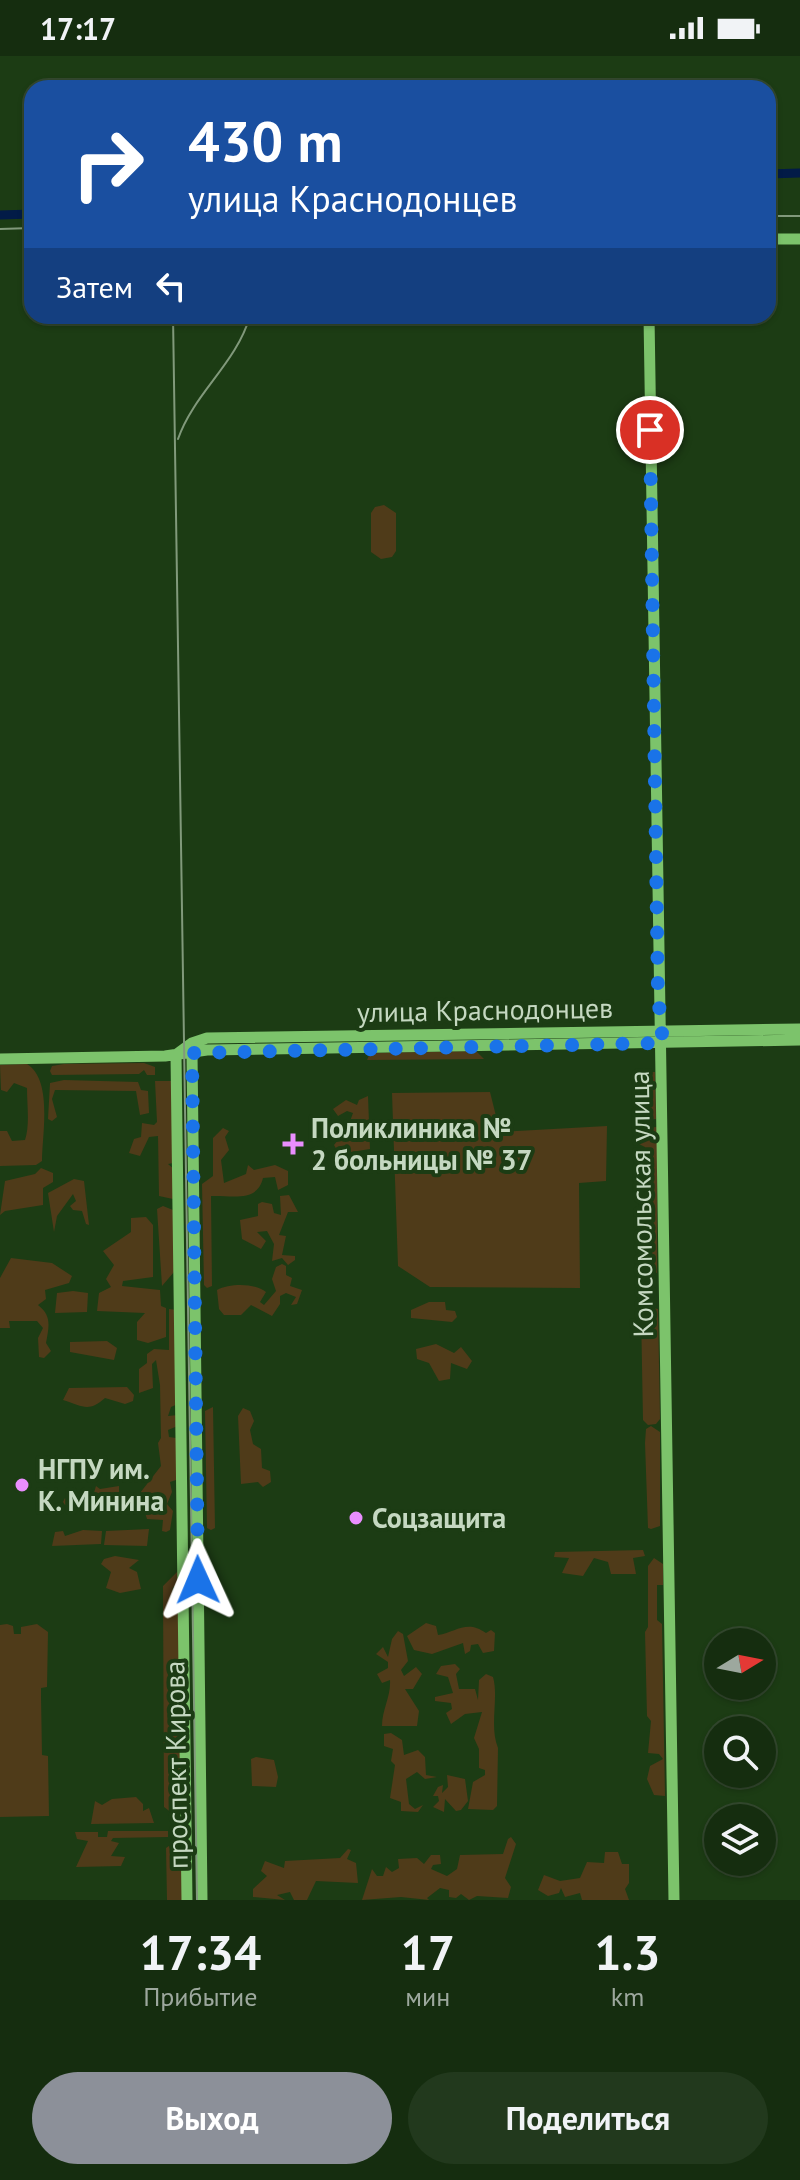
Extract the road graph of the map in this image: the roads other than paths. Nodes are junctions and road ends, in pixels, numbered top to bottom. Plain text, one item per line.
1 (776, 239) edge
2 (800, 239) edge
3 (649, 324) edge
4 (800, 1029) edge
5 (662, 1037) junction
6 (800, 1040) edge
7 (192, 1053) junction
8 (176, 1055) junction
9 (0, 1059) edge
10 (187, 1900) edge
11 (202, 1900) edge
12 (674, 1900) edge

1 - 2 street
3 - 5 street, Комсомольская улица
4 - 5 street, улица Краснодонцев
5 - 6 street, улица Краснодонцев
5 - 7 street, улица Краснодонцев
5 - 8 street, улица Краснодонцев
5 - 12 street, Комсомольская улица
7 - 8 street, улица Краснодонцев
7 - 11 street, проспект Кирова
8 - 9 street, улица Краснодонцев
8 - 10 street, проспект Кирова

